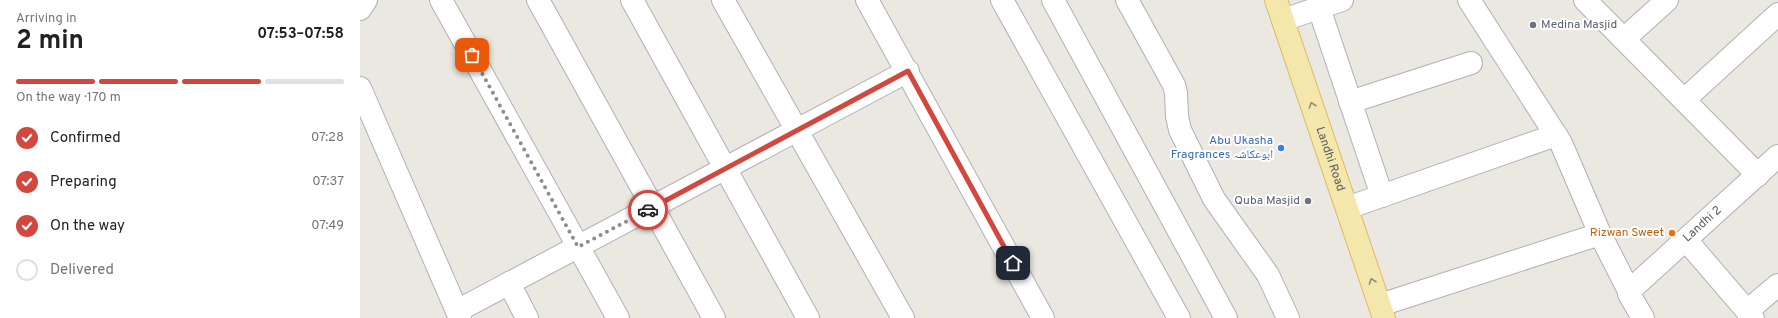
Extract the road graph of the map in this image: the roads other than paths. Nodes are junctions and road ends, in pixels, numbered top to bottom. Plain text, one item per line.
1 (366, 0) edge
2 (441, 0) edge
3 (538, 0) edge
4 (632, 0) edge
5 (723, 0) edge
6 (867, 0) edge
7 (1002, 0) edge
8 (1053, 0) edge
9 (1126, 0) edge
10 (1342, 0) edge
11 (1469, 0) edge
12 (1585, 0) edge
13 (1667, 0) edge
14 (1319, 8) junction
15 (360, 9) edge
16 (1279, 10) edge
17 (1778, 14) edge
18 (1624, 39) junction
19 (1471, 63) dead end
20 (908, 71) junction
21 (362, 99) edge
22 (1684, 100) junction
23 (1350, 102) junction
24 (796, 131) junction
25 (1556, 136) junction
26 (1778, 156) edge
27 (726, 168) junction
28 (1758, 175) junction
29 (1382, 196) junction
30 (653, 207) junction
31 (1347, 208) junction
32 (1600, 234) junction
33 (1686, 240) junction
34 (578, 247) junction
35 (508, 284) junction
36 (1778, 285) edge
37 (1629, 293) junction
38 (459, 314) edge
39 (1381, 314) edge
40 (1750, 315) edge
41 (527, 318) edge
42 (618, 318) edge
43 (714, 318) edge
44 (808, 318) edge
45 (903, 318) edge
46 (1043, 318) edge
47 (1179, 318) edge
48 (1226, 318) edge
49 (1288, 318) edge
50 (1643, 318) edge

1 - 15 street
2 - 34 street
3 - 30 street
4 - 27 street
5 - 24 street
6 - 20 street
7 - 47 street
8 - 48 street
9 - 49 street
10 - 14 street
11 - 25 street
12 - 18 street
13 - 18 street
14 - 16 street
14 - 23 street
31 -> 16 main road, Landhi Road
17 - 22 street
18 - 22 street
19 - 23 street
20 - 24 street
20 - 46 street
21 - 38 street
22 - 28 street
23 - 29 street
24 - 27 street
24 - 45 street
25 - 29 street
25 - 32 street
26 - 28 street, Landhi 2
27 - 30 street
27 - 44 street
28 - 33 street, Landhi 2
29 - 31 street
30 - 34 street
30 - 43 street
39 -> 31 main road, Landhi Road
32 - 37 street
32 - 39 street
33 - 37 street, Landhi 2
33 - 40 street
34 - 35 street
34 - 42 street
35 - 38 street
35 - 41 street
36 - 40 street
37 - 50 street

